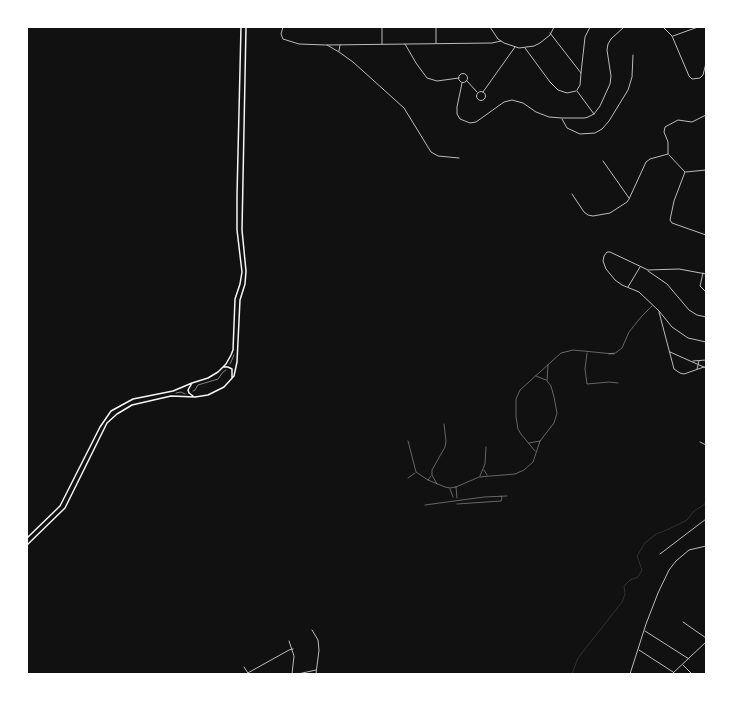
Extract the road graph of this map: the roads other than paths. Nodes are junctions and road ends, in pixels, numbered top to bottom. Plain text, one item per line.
1 (241, 27) edge
2 (246, 27) edge
3 (283, 27) edge
4 (382, 27) edge
5 (436, 27) edge
6 (490, 27) edge
7 (554, 27) edge
8 (590, 27) edge
9 (624, 27) edge
10 (663, 27) edge
11 (698, 27) edge
12 (550, 33) junction
13 (672, 36) junction
14 (501, 41) junction
15 (382, 44) junction
16 (405, 44) junction
17 (436, 44) junction
18 (326, 45) junction
19 (340, 45) junction
20 (515, 47) junction
21 (524, 48) junction
22 (339, 52) junction
23 (633, 55) dead end
24 (706, 63) edge
25 (582, 64) junction
26 (576, 66) junction
27 (581, 73) junction
28 (459, 78) junction
29 (467, 81) junction
30 (462, 83) junction
31 (576, 91) junction
32 (483, 92) junction
33 (478, 93) junction
34 (594, 114) junction
35 (706, 115) edge
36 (562, 118) junction
37 (668, 154) junction
38 (459, 158) dead end
39 (604, 161) dead end
40 (706, 170) edge
41 (685, 172) junction
42 (572, 194) dead end
43 (630, 199) junction
44 (706, 235) edge
45 (640, 267) junction
46 (648, 270) junction
47 (703, 272) junction
48 (706, 274) edge
49 (628, 288) junction
50 (706, 292) edge
51 (653, 306) junction
52 (659, 311) junction
53 (706, 317) edge
54 (668, 323) junction
55 (662, 325) junction
56 (706, 342) edge
57 (587, 352) junction
58 (670, 352) junction
59 (706, 360) edge
60 (690, 361) junction
61 (698, 361) junction
62 (698, 364) junction
63 (548, 366) junction
64 (222, 367) junction
65 (705, 367) edge
66 (697, 370) junction
67 (536, 376) junction
68 (232, 380) junction
69 (547, 381) junction
70 (192, 382) junction
71 (618, 383) dead end
72 (195, 397) junction
73 (444, 424) dead end
74 (408, 441) dead end
75 (540, 441) junction
76 (700, 442) dead end
77 (528, 443) junction
78 (706, 445) edge
79 (486, 447) dead end
80 (535, 452) junction
81 (484, 469) junction
82 (416, 472) junction
83 (432, 475) junction
84 (488, 476) junction
85 (479, 477) junction
86 (408, 478) dead end
87 (428, 480) junction
88 (437, 484) junction
89 (456, 487) junction
90 (450, 488) junction
91 (501, 496) junction
92 (507, 496) dead end
93 (453, 497) dead end
94 (457, 500) junction
95 (457, 504) dead end
96 (425, 505) dead end
97 (706, 520) edge
98 (27, 538) edge
99 (27, 545) edge
100 (706, 546) edge
101 (660, 554) dead end
102 (684, 622) dead end
103 (312, 630) dead end
104 (644, 631) junction
105 (706, 638) edge
106 (289, 642) dead end
107 (706, 642) edge
108 (293, 649) junction
109 (638, 650) junction
110 (689, 659) junction
111 (683, 665) junction
112 (244, 667) dead end
113 (316, 670) junction
114 (674, 672) junction
115 (247, 673) edge
116 (292, 674) edge
117 (298, 674) edge
118 (316, 674) edge
119 (630, 674) edge
120 (672, 674) edge
121 (692, 674) edge

1 - 64 main road
2 - 68 main road
3 - 18 street
4 - 15 street
5 - 17 street
6 - 14 street
7 - 12 street
8 - 25 street
9 - 34 street
10 - 13 street
11 - 13 street
12 - 21 street
12 - 26 street
13 - 24 street
14 - 17 street
14 - 20 street
15 - 16 street
15 - 19 street
16 - 17 street
16 - 28 street
18 - 19 street
18 - 22 street
19 - 22 street
20 - 21 street
20 - 32 street
21 - 31 street
22 - 38 street
23 - 36 street
25 - 26 street
25 - 27 street
26 - 27 street
27 - 31 street
28 - 29 street
28 - 30 street
29 - 30 street
29 - 33 street
30 - 36 street
31 - 34 street
32 - 33 street
32 - 33 street
34 - 36 street
35 - 37 street
37 - 41 street
37 - 43 street
39 - 43 street
40 - 41 street
41 - 44 street
42 - 43 street
45 - 46 street
45 - 49 street
45 - 49 street
46 - 47 street
46 - 53 street
47 - 48 street
47 - 50 street
49 - 51 street
51 - 52 street
51 - 57 lane
52 - 54 street
52 - 55 street
54 - 55 street
54 - 56 street
55 - 58 street
57 - 63 lane
57 - 71 lane
58 - 60 street
58 - 66 street
59 - 61 street
60 - 61 street
60 - 62 street
61 - 62 street
62 - 65 street
62 - 66 street
63 - 67 lane
63 - 69 lane
64 - 68 main road
64 - 70 main road
65 - 66 street
67 - 69 lane
67 - 77 lane
68 - 72 main road
69 - 75 lane
70 - 72 main road
70 - 98 main road
72 - 99 main road
73 - 83 lane
74 - 82 lane
75 - 77 lane
75 - 80 lane
76 - 78 street
77 - 80 lane
79 - 81 lane
80 - 84 lane
81 - 84 lane
81 - 85 lane
82 - 86 lane
82 - 87 lane
83 - 87 lane
83 - 88 lane
84 - 85 lane
85 - 89 lane
87 - 88 lane
88 - 90 lane
89 - 90 lane
89 - 94 lane
90 - 93 lane
91 - 92 lane
91 - 94 lane
91 - 95 lane
94 - 96 lane
97 - 101 street
100 - 104 street
102 - 105 street
103 - 113 street
104 - 109 street
104 - 110 street
106 - 108 street
107 - 110 street
108 - 115 street
108 - 116 street
109 - 114 street
109 - 119 street
110 - 111 street
111 - 114 street
111 - 121 street
112 - 115 street
113 - 117 street
113 - 118 street
114 - 120 street

